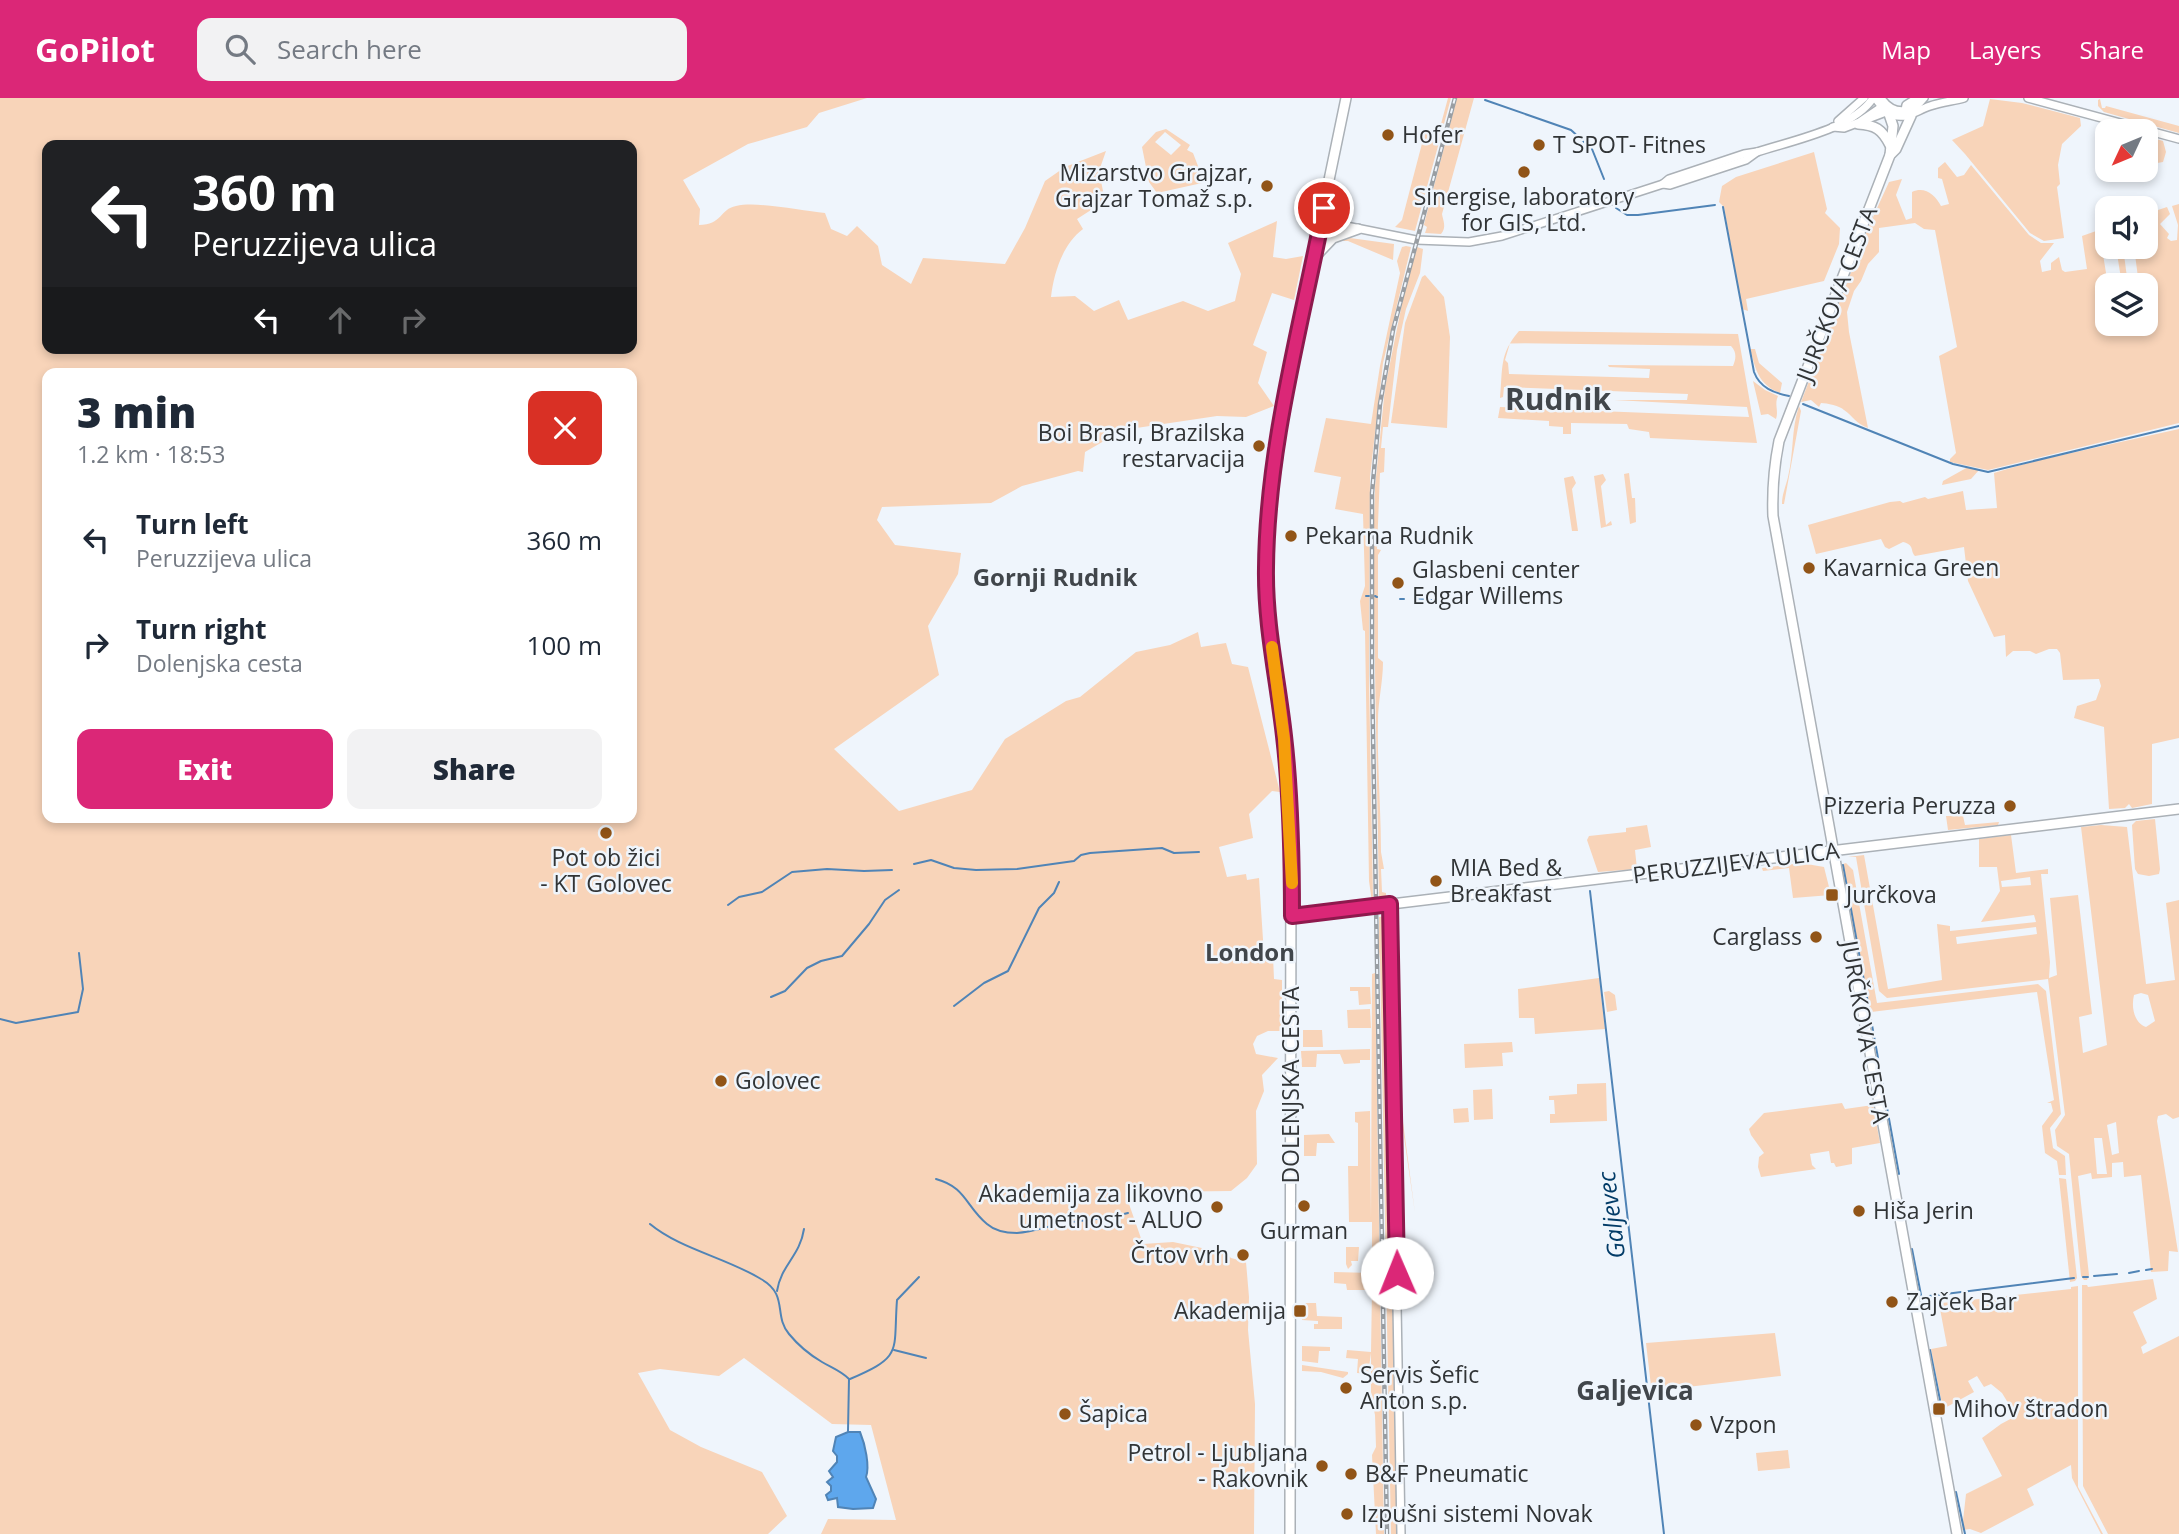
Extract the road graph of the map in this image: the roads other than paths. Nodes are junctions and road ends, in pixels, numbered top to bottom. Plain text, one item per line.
1 (1346, 98) edge
2 (1864, 98) edge
3 (1874, 98) edge
4 (1931, 98) edge
5 (1964, 98) edge
6 (2028, 98) edge
7 (1921, 99) edge
8 (1885, 107) edge
9 (1906, 115) junction
10 (1858, 124) junction
11 (1833, 127) junction
12 (2179, 139) edge
13 (1890, 150) junction
14 (1321, 221) junction
15 (1358, 229) junction
16 (1313, 258) junction
17 (2179, 809) edge
18 (1832, 851) junction
19 (1390, 904) junction
20 (1292, 916) junction
21 (1290, 1534) edge
22 (1401, 1534) edge
23 (1957, 1534) edge

1 - 14 main road, DOLENJSKA CESTA
2 - 11 street
3 - 8 street
3 - 11 street
4 - 7 street
5 - 9 street
6 - 12 street
7 - 9 street
8 - 9 street
8 - 10 street
8 - 13 main road, JURČKOVA CESTA
9 - 13 main road, JURČKOVA CESTA
10 - 11 street
10 - 13 main road
11 - 15 street
13 - 18 main road, JURČKOVA CESTA
14 - 15 street
14 - 16 main road, DOLENJSKA CESTA
15 - 16 main road
16 - 20 main road, DOLENJSKA CESTA
17 - 18 main road, PERUZZIJEVA ULICA
18 - 19 main road, PERUZZIJEVA ULICA
18 - 23 main road, JURČKOVA CESTA
19 - 20 main road, PERUZZIJEVA ULICA
19 - 22 street
20 - 21 main road, DOLENJSKA CESTA

